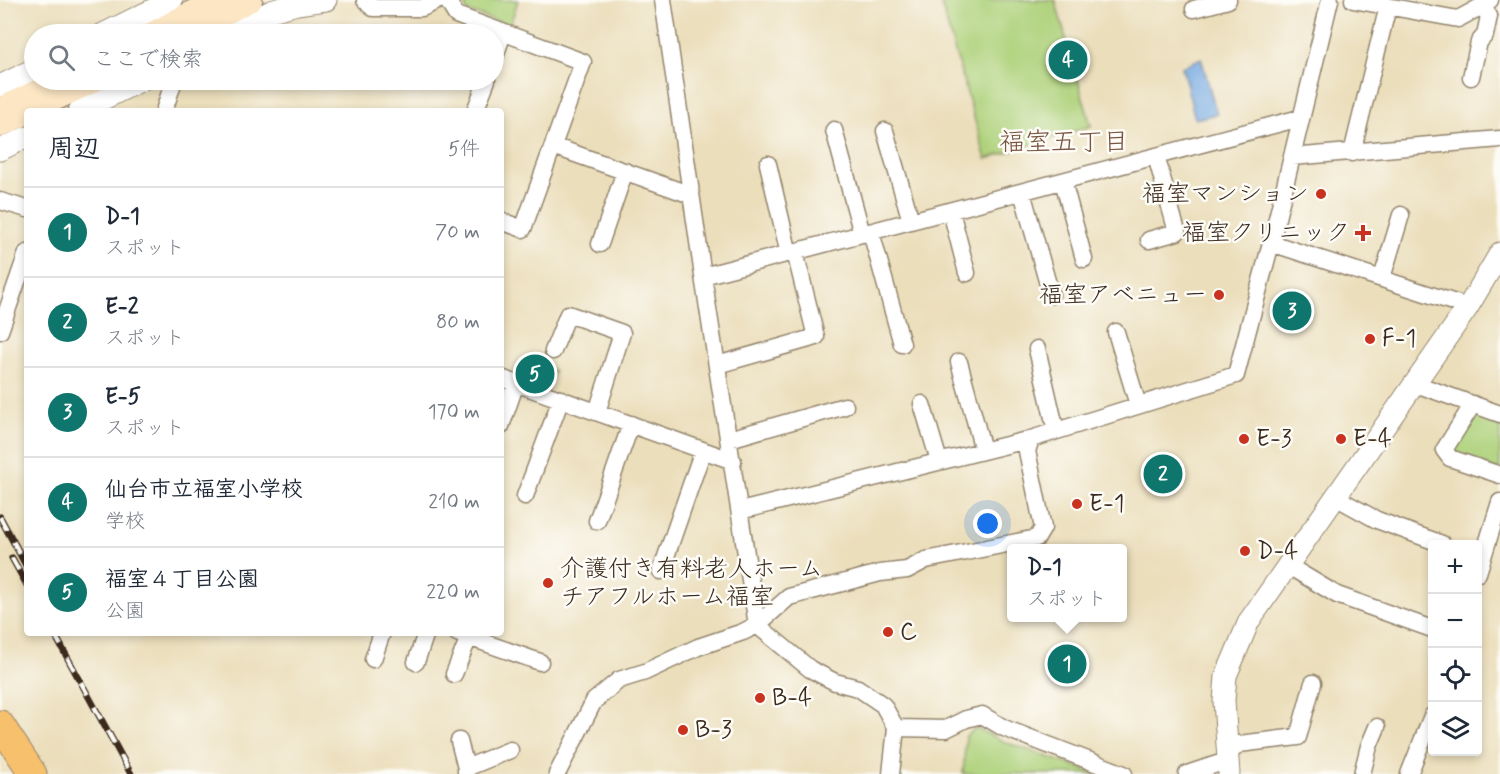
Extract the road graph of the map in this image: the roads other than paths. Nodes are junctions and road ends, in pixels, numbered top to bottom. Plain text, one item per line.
1 (172, 0) edge
2 (214, 0) edge
3 (251, 0) edge
4 (326, 0) edge
5 (365, 0) edge
6 (439, 0) edge
7 (447, 0) edge
8 (663, 0) edge
9 (1228, 0) edge
10 (1330, 0) edge
11 (1353, 0) edge
12 (1486, 3) edge
13 (1388, 6) junction
14 (1194, 9) dead end
15 (123, 24) edge
16 (170, 24) edge
17 (206, 24) edge
18 (247, 24) edge
19 (480, 24) edge
20 (504, 33) edge
21 (24, 74) edge
22 (1471, 77) dead end
23 (0, 86) edge
24 (39, 90) edge
25 (75, 90) edge
26 (122, 90) edge
27 (171, 90) edge
28 (483, 90) edge
29 (37, 108) edge
30 (85, 108) edge
31 (165, 108) edge
32 (476, 108) edge
33 (0, 109) edge
34 (24, 114) edge
35 (1300, 118) junction
36 (0, 126) edge
37 (834, 130) dead end
38 (885, 131) dead end
39 (24, 138) edge
40 (1500, 139) edge
41 (553, 146) junction
42 (0, 150) edge
43 (1352, 153) junction
44 (1156, 156) junction
45 (1292, 157) junction
46 (768, 164) dead end
47 (625, 171) junction
48 (1063, 181) junction
49 (1023, 192) junction
50 (691, 195) junction
51 (0, 201) edge
52 (24, 208) edge
53 (951, 211) junction
54 (1401, 215) dead end
55 (911, 221) junction
56 (504, 222) edge
57 (867, 233) junction
58 (1149, 240) dead end
59 (1271, 243) junction
60 (600, 244) dead end
61 (792, 253) junction
62 (1500, 253) edge
63 (1084, 259) dead end
64 (24, 262) edge
65 (967, 273) dead end
66 (703, 276) junction
67 (1382, 278) junction
68 (1051, 296) dead end
69 (1468, 307) junction
70 (0, 331) edge
71 (1116, 332) dead end
72 (902, 344) dead end
73 (1037, 349) dead end
74 (553, 351) dead end
75 (959, 362) dead end
76 (717, 365) junction
77 (509, 380) edge
78 (1413, 383) junction
79 (561, 399) junction
80 (922, 404) dead end
81 (1473, 404) junction
82 (1138, 405) junction
83 (845, 406) dead end
84 (504, 409) edge
85 (597, 412) junction
86 (1500, 414) edge
87 (631, 424) junction
88 (1056, 431) junction
89 (729, 439) junction
90 (1031, 439) junction
91 (703, 450) junction
92 (982, 450) junction
93 (733, 461) junction
94 (939, 461) junction
95 (1500, 475) edge
96 (525, 496) dead end
97 (1337, 498) junction
98 (1500, 502) edge
99 (740, 511) junction
100 (597, 521) dead end
101 (1431, 540) edge
102 (1482, 554) edge
103 (1287, 565) junction
104 (661, 571) dead end
105 (757, 625) junction
106 (1428, 628) edge
107 (381, 636) edge
108 (425, 636) edge
109 (463, 636) edge
110 (466, 636) edge
111 (373, 659) dead end
112 (416, 662) dead end
113 (540, 662) dead end
114 (454, 674) dead end
115 (1312, 683) dead end
116 (0, 724) edge
117 (1428, 726) edge
118 (1377, 727) dead end
119 (896, 728) junction
120 (459, 741) dead end
121 (510, 750) dead end
122 (0, 758) edge
123 (1229, 763) edge
124 (466, 771) edge
125 (10, 774) edge
126 (33, 774) edge
127 (557, 774) edge
128 (891, 774) edge
129 (1124, 774) edge
130 (1187, 774) edge
131 (1362, 774) edge
132 (1409, 774) edge

1 - 15 street
2 - 16 main road
3 - 17 main road
4 - 18 street
5 - 6 street
7 - 19 street
8 - 50 street
9 - 14 street
10 - 35 street
11 - 13 street
12 - 13 street
12 - 22 street
13 - 43 street
20 - 41 street
21 - 23 street
24 - 33 main road
25 - 29 main road
26 - 30 street
27 - 31 street
28 - 32 street
34 - 36 main road
35 - 44 street
35 - 45 street
37 - 57 street
38 - 55 street
39 - 42 street
40 - 43 street
41 - 47 street
41 - 56 street
43 - 45 street
44 - 48 street
44 - 58 street
45 - 59 street
46 - 61 street
47 - 50 street
47 - 60 street
48 - 49 street
48 - 63 street
49 - 53 street
49 - 68 street
50 - 66 street
51 - 52 street
53 - 55 street
53 - 65 street
54 - 67 street
55 - 57 street
57 - 61 street
57 - 72 street
59 - 67 street
59 - 82 street
61 - 66 street
61 - 76 street
62 - 69 street
64 - 70 street
66 - 76 street
67 - 69 street
69 - 78 street
71 - 82 street
73 - 88 street
74 - 85 street
75 - 92 street
76 - 89 street
77 - 79 street
77 - 84 street
78 - 81 street
78 - 97 street
79 - 85 street
79 - 96 street
80 - 94 street
81 - 86 street
81 - 95 street
82 - 88 street
83 - 89 street
85 - 87 street
87 - 91 street
87 - 100 street
88 - 90 street
89 - 93 street
90 - 92 street
90 - 105 street
91 - 93 street
91 - 104 street
92 - 94 street
93 - 99 street
94 - 99 street
97 - 101 street
97 - 103 street
98 - 102 street
99 - 105 street
103 - 106 street
103 - 123 street
105 - 119 street
105 - 127 street
107 - 111 street
108 - 112 street
109 - 114 street
110 - 113 street
115 - 123 street
116 - 126 highway
117 - 132 street
118 - 131 street
119 - 128 street
119 - 129 street
120 - 124 street
121 - 124 street
122 - 125 highway
123 - 130 street

